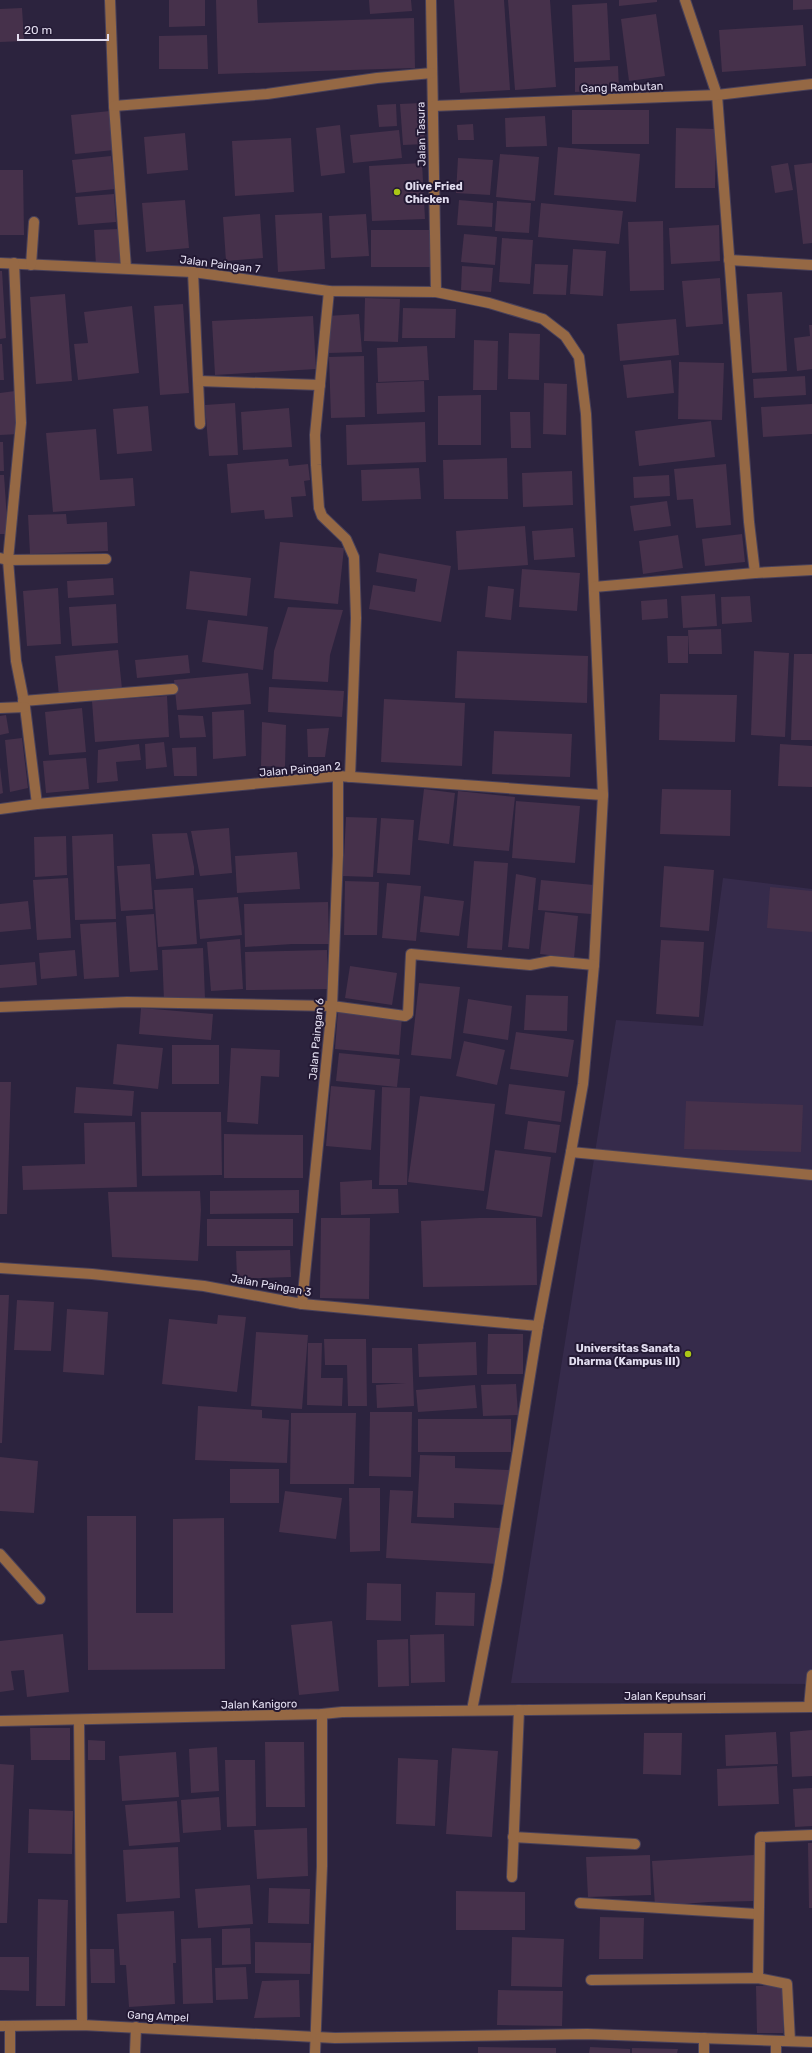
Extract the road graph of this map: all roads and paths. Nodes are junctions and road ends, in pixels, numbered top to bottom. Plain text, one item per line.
1 (110, 0) edge
2 (431, 0) edge
3 (685, 0) edge
4 (432, 73) junction
5 (812, 84) edge
6 (717, 95) junction
7 (114, 106) junction
8 (433, 106) junction
9 (34, 222) dead end
10 (729, 260) junction
11 (0, 263) edge
12 (14, 263) junction
13 (31, 265) junction
14 (812, 265) edge
15 (126, 268) junction
16 (193, 272) junction
17 (328, 291) junction
18 (436, 292) junction
19 (199, 381) junction
20 (320, 384) junction
21 (200, 424) dead end
22 (4, 559) edge
23 (106, 559) dead end
24 (812, 570) edge
25 (755, 573) junction
26 (594, 587) junction
27 (173, 689) dead end
28 (24, 704) junction
29 (0, 708) edge
30 (338, 776) junction
31 (350, 777) junction
32 (603, 795) junction
33 (37, 804) junction
34 (0, 809) edge
35 (594, 965) junction
36 (332, 1006) junction
37 (0, 1007) edge
38 (572, 1152) junction
39 (812, 1175) edge
40 (0, 1268) edge
41 (302, 1304) junction
42 (538, 1326) junction
43 (0, 1554) edge
44 (40, 1599) dead end
45 (812, 1675) edge
46 (810, 1707) edge
47 (472, 1710) junction
48 (519, 1710) junction
49 (322, 1714) junction
50 (79, 1720) junction
51 (0, 1721) edge
52 (812, 1835) edge
53 (513, 1837) junction
54 (635, 1844) dead end
55 (512, 1877) dead end
56 (580, 1903) dead end
57 (757, 1914) junction
58 (758, 1978) junction
59 (591, 1980) dead end
60 (82, 2025) junction
61 (5, 2026) edge
62 (136, 2027) junction
63 (315, 2036) junction
64 (704, 2038) junction
65 (776, 2040) junction
66 (790, 2041) junction
67 (812, 2042) edge
68 (10, 2053) edge
69 (135, 2053) edge
70 (315, 2053) edge
71 (704, 2053) edge
72 (776, 2053) edge

1 - 7 street
2 - 4 street, Jalan Tasura
3 - 6 street
4 - 7 street
4 - 8 street, Jalan Tasura
5 - 6 street, Gang Rambutan
6 - 8 street, Gang Rambutan
6 - 10 street
7 - 15 street
8 - 18 street, Jalan Tasura
9 - 13 street
10 - 14 street
10 - 25 street
11 - 12 street, Jalan Paingan 7
12 - 13 street, Jalan Paingan 7
12 - 22 street
13 - 15 street, Jalan Paingan 7
15 - 16 street, Jalan Paingan 7
16 - 17 street, Jalan Paingan 7
16 - 19 street
17 - 18 street, Jalan Paingan 7
17 - 20 street
18 - 26 street, Jalan Paingan 7
19 - 20 street
19 - 21 street
20 - 31 street
22 - 23 street
22 - 28 street
24 - 25 street
25 - 26 street
26 - 32 street, Jalan Paingan 7
27 - 28 street
28 - 29 street
28 - 33 street
30 - 31 street, Jalan Paingan 2
30 - 33 street, Jalan Paingan 2
30 - 36 street, Jalan Paingan 6
31 - 32 street, Jalan Paingan 2
32 - 35 street, Jalan Paingan 7
33 - 34 street, Jalan Paingan 2
35 - 36 street
35 - 38 street, Jalan Paingan 7
36 - 37 street
36 - 41 street, Jalan Paingan 6
38 - 39 street
38 - 42 street, Jalan Paingan 7
40 - 41 street, Jalan Paingan 3
41 - 42 street, Jalan Paingan 3
42 - 47 street, Jalan Paingan 7
43 - 44 street
45 - 46 street
46 - 48 street, Jalan Kepuhsari
47 - 48 street, Jalan Kanigoro
47 - 49 street, Jalan Kanigoro
48 - 53 street
49 - 50 street, Jalan Kanigoro
49 - 63 street
50 - 51 street, Jalan Kanigoro
50 - 60 street
52 - 57 street
53 - 54 street
53 - 55 street
56 - 57 street
57 - 58 street
58 - 59 street
58 - 66 street
60 - 61 street, Gang Ampel
60 - 62 street, Gang Ampel
61 - 68 street
62 - 63 street, Gang Ampel
62 - 69 street
63 - 64 street, Gang Ampel
63 - 70 street
64 - 65 street, Gang Ampel
64 - 71 street
65 - 66 street, Gang Ampel
65 - 72 street
66 - 67 street, Gang Ampel

